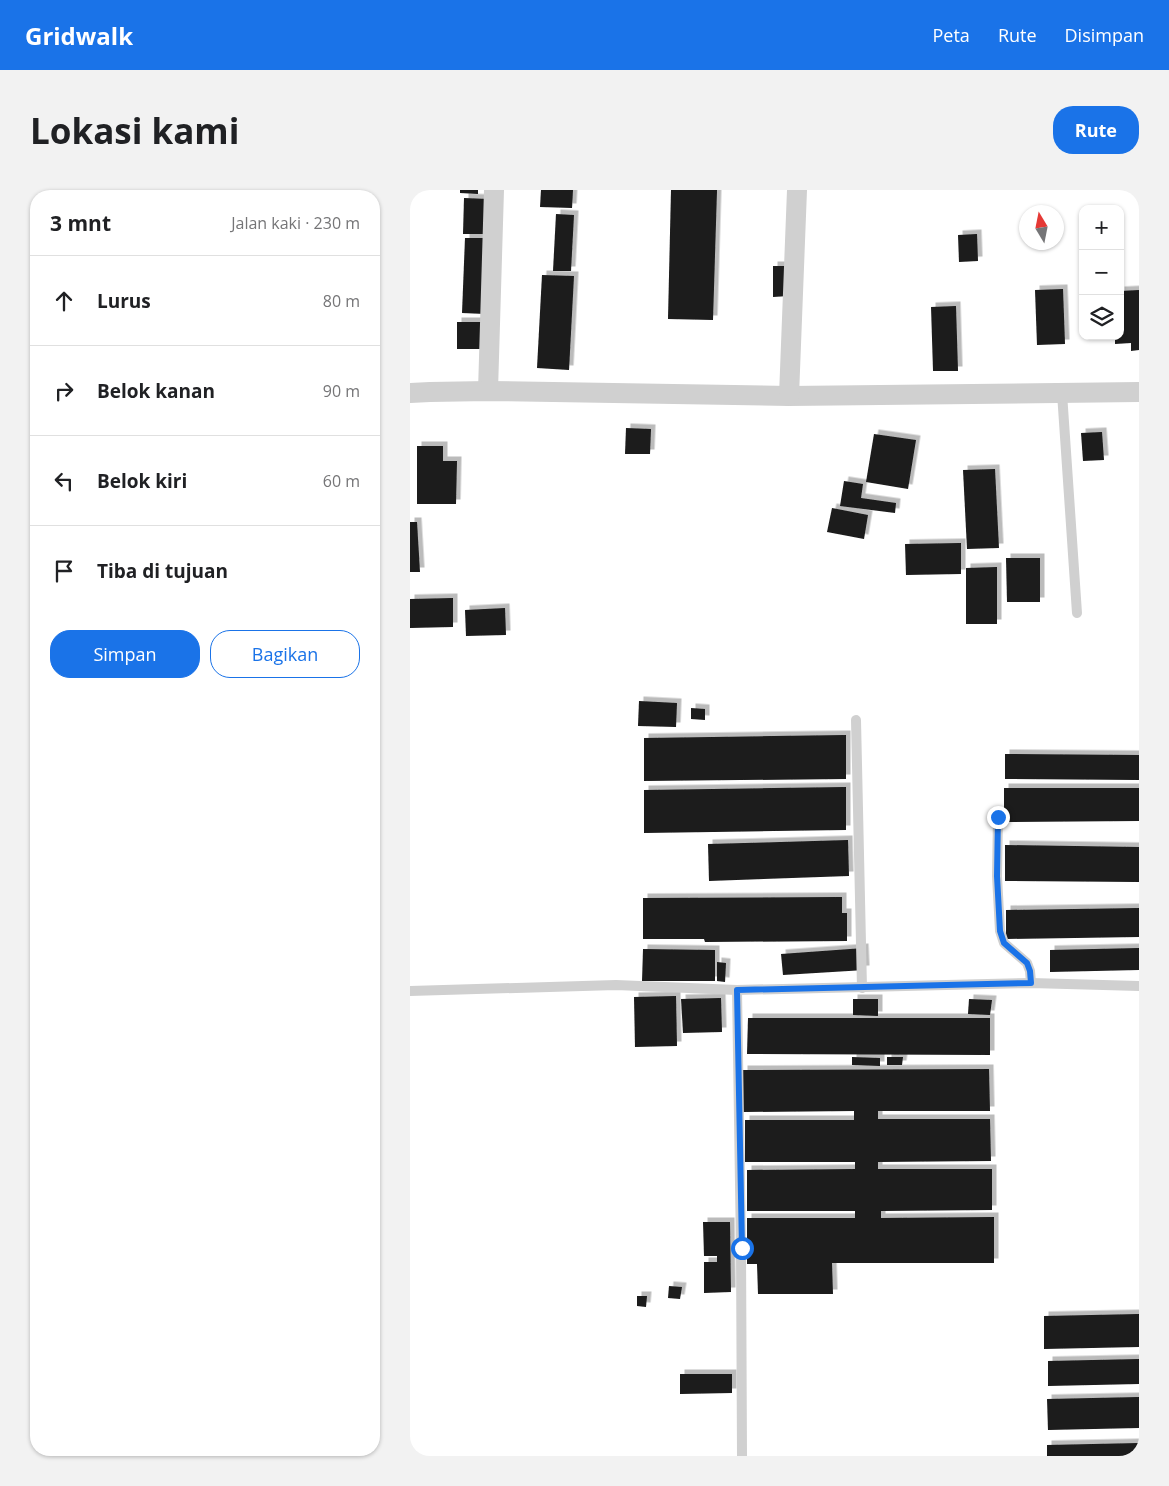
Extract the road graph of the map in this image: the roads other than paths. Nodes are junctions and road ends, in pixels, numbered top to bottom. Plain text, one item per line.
1 (494, 190) edge
2 (797, 190) edge
3 (488, 391) junction
4 (1139, 392) edge
5 (1062, 393) junction
6 (410, 394) edge
7 (789, 396) junction
8 (1077, 613) dead end
9 (856, 720) dead end
10 (998, 817) dead end
11 (1031, 983) junction
12 (1139, 986) edge
13 (862, 988) junction
14 (737, 990) junction
15 (410, 991) edge
16 (742, 1456) edge

1 - 3 street
2 - 7 street
3 - 6 street
3 - 7 street
4 - 5 street
5 - 7 street
5 - 8 lane
9 - 13 lane
10 - 11 lane
11 - 12 lane
11 - 13 lane
13 - 14 lane
14 - 15 lane
14 - 16 lane

